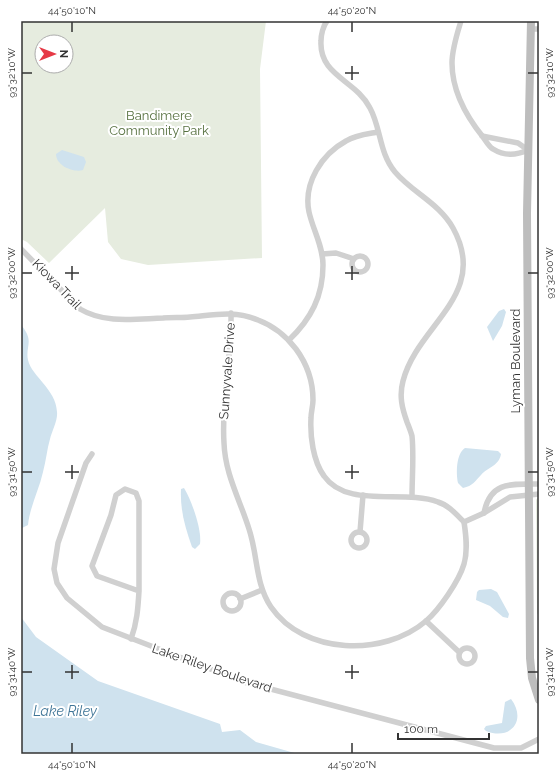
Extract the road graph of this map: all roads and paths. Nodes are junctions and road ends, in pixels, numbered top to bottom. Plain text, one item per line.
1 (327, 21) edge
2 (461, 21) edge
3 (534, 27) edge
4 (378, 132) junction
5 (482, 136) junction
6 (528, 150) junction
7 (21, 249) edge
8 (322, 254) junction
9 (354, 259) dead end
10 (231, 313) junction
11 (289, 340) junction
12 (92, 454) dead end
13 (528, 484) junction
14 (539, 484) edge
15 (529, 494) junction
16 (539, 494) edge
17 (363, 496) junction
18 (412, 497) junction
19 (484, 513) junction
20 (464, 522) junction
21 (360, 532) dead end
22 (262, 590) junction
23 (139, 591) junction
24 (240, 599) dead end
25 (426, 621) junction
26 (130, 639) junction
27 (459, 652) dead end
28 (539, 700) edge
29 (539, 739) edge

1 - 4 street
2 - 5 street
3 - 6 street, Lyman Boulevard
4 - 8 street
4 - 18 street
5 - 6 street
5 - 6 street
6 - 13 street, Lyman Boulevard
7 - 10 street, Kiowa Trail
8 - 9 street
8 - 11 street
10 - 11 street
10 - 22 street, Sunnyvale Drive
11 - 17 street
12 - 26 street, Lake Riley Boulevard
13 - 14 street
13 - 15 street, Lyman Boulevard
13 - 19 street
15 - 16 street
15 - 19 street
15 - 28 street, Lyman Boulevard
17 - 18 street
17 - 21 street
18 - 20 street
19 - 20 street
20 - 25 street, Sunnyvale Drive
22 - 24 street
22 - 25 street, Sunnyvale Drive
23 - 23 street
23 - 26 street
25 - 27 street
26 - 29 street, Lake Riley Boulevard

